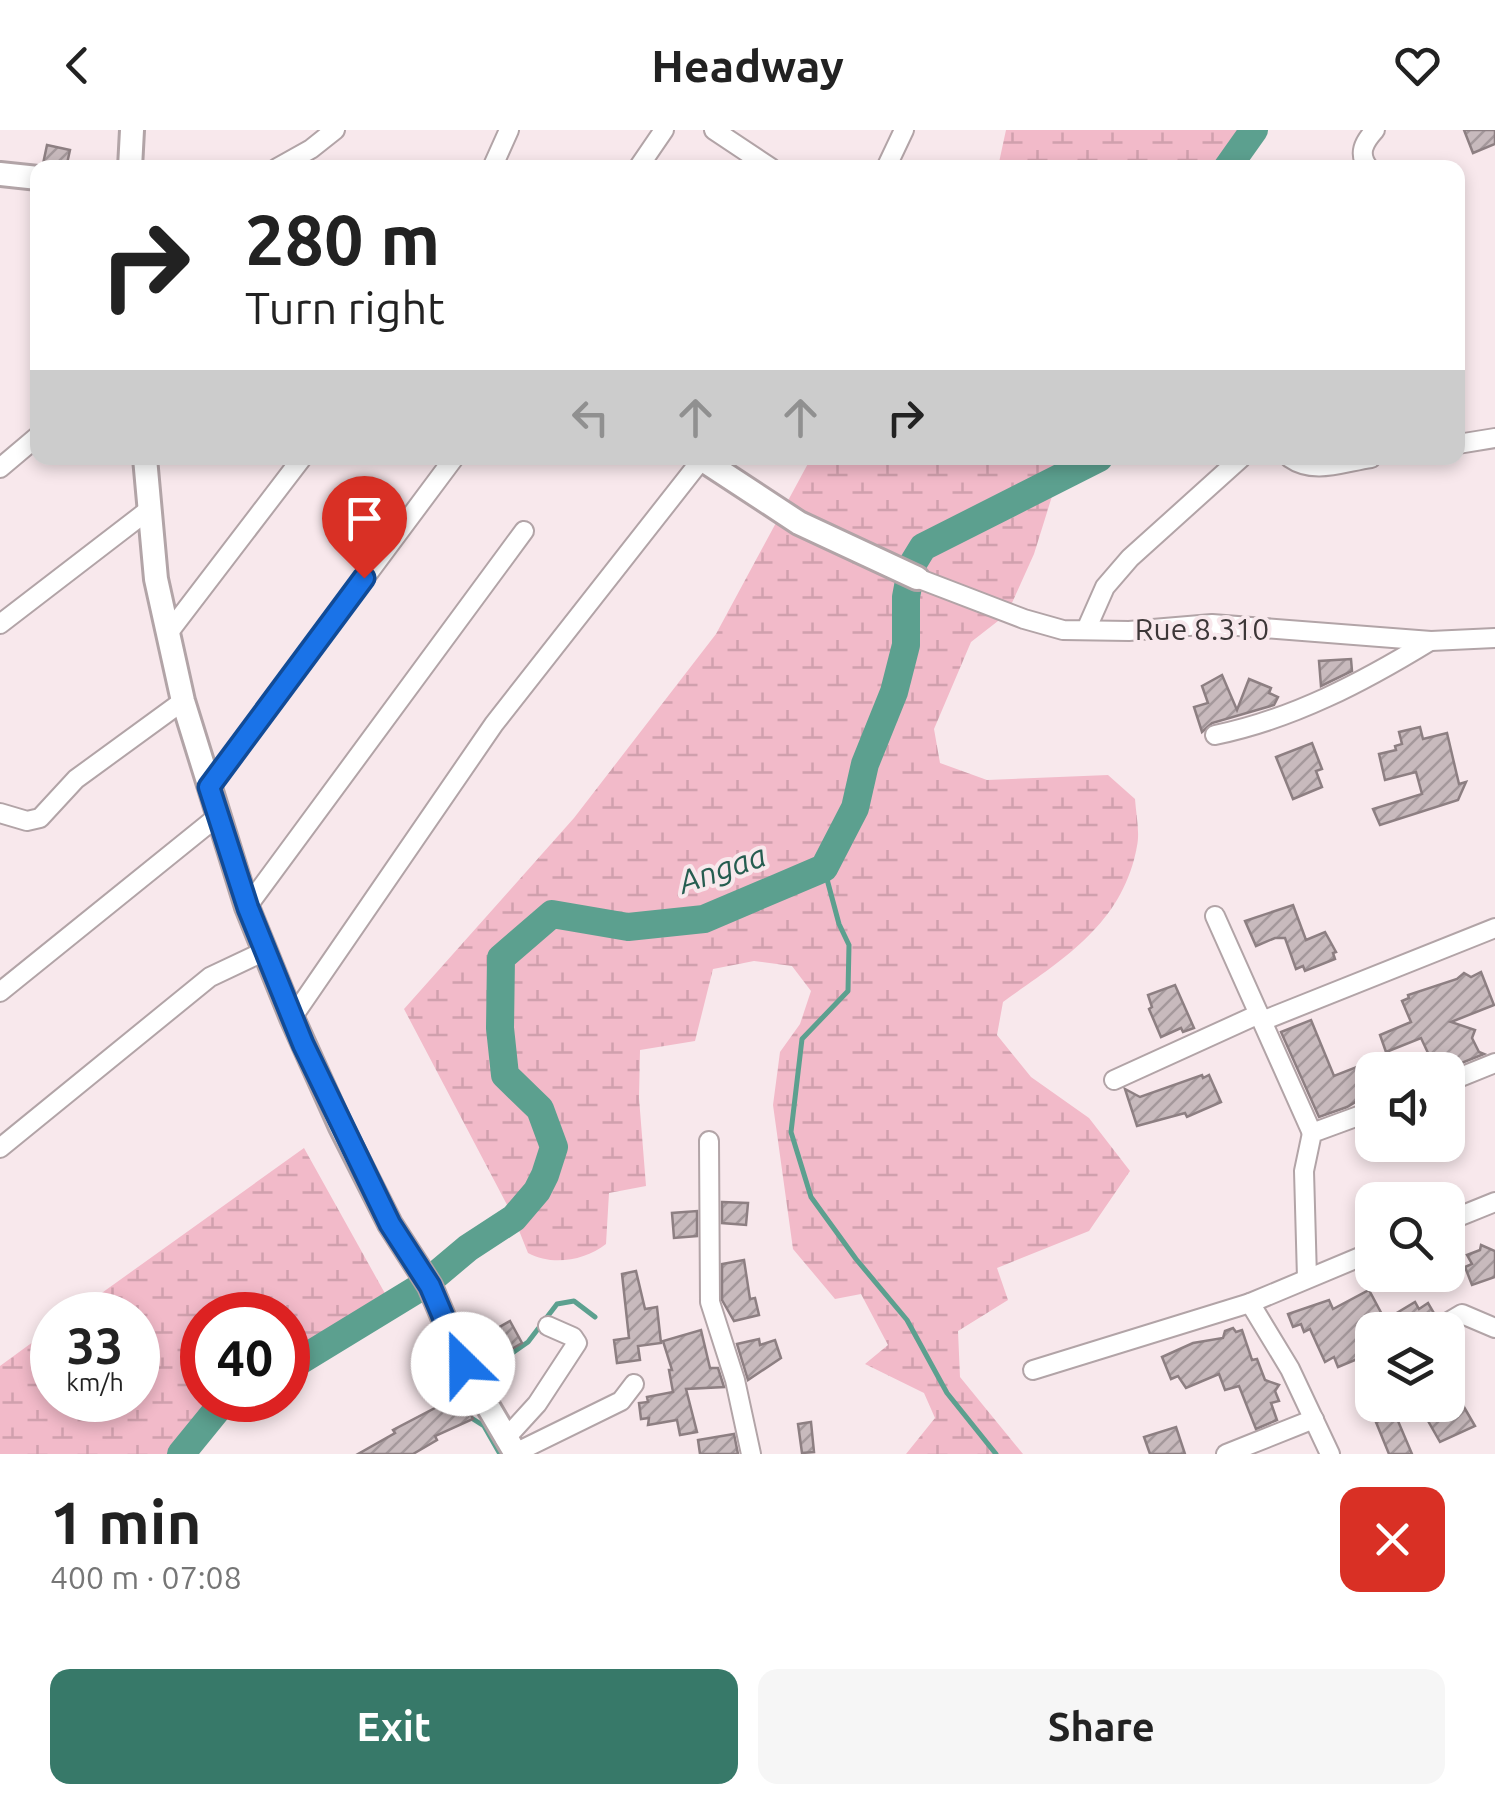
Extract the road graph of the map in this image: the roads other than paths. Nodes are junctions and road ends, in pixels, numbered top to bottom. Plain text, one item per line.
1 (132, 130) edge
2 (334, 130) edge
3 (509, 130) edge
4 (664, 130) edge
5 (714, 130) edge
6 (904, 130) edge
7 (1375, 130) edge
8 (137, 160) edge
9 (290, 160) edge
10 (496, 160) edge
11 (643, 160) edge
12 (759, 160) edge
13 (890, 160) edge
14 (1364, 160) edge
15 (0, 174) edge
16 (30, 177) edge
17 (1495, 438) edge
18 (30, 443) edge
19 (1465, 443) edge
20 (146, 465) edge
21 (297, 465) edge
22 (449, 465) edge
23 (696, 465) edge
24 (712, 465) edge
25 (1233, 465) edge
26 (1303, 465) edge
27 (1332, 465) edge
28 (0, 468) edge
29 (150, 508) junction
30 (524, 530) dead end
31 (917, 578) joint
32 (0, 624) edge
33 (1086, 630) junction
34 (169, 632) junction
35 (1495, 638) edge
36 (1431, 641) junction
37 (183, 701) junction
38 (1216, 735) dead end
39 (209, 787) junction
40 (0, 812) edge
41 (218, 816) junction
42 (248, 908) junction
43 (1215, 916) dead end
44 (1495, 928) edge
45 (265, 950) junction
46 (0, 992) edge
47 (292, 1018) junction
48 (1260, 1018) junction
49 (1495, 1063) edge
50 (1465, 1075) edge
51 (1114, 1080) dead end
52 (1355, 1118) edge
53 (1312, 1134) junction
54 (710, 1141) dead end
55 (0, 1148) edge
56 (1495, 1202) edge
57 (1465, 1214) edge
58 (1355, 1259) edge
59 (1307, 1278) junction
60 (1250, 1302) junction
61 (1465, 1315) edge
62 (548, 1326) dead end
63 (1495, 1328) edge
64 (1032, 1370) dead end
65 (634, 1384) dead end
66 (1314, 1418) junction
67 (512, 1449) edge
68 (751, 1454) edge
69 (1226, 1454) edge
70 (1330, 1454) edge

1 - 8 street
2 - 9 street
3 - 10 street
4 - 11 street
5 - 12 street
6 - 13 street
7 - 14 street
15 - 16 street
17 - 19 street
18 - 28 street
20 - 29 street
21 - 34 street
22 - 39 street
23 - 47 street
24 - 31 street
25 - 33 street
26 - 27 street
29 - 32 street
29 - 34 street
30 - 42 street
31 - 33 street, Rue 8.310
33 - 36 street, Rue 8.310
34 - 37 street
35 - 36 street, Rue 8.310
36 - 38 street
37 - 39 street
37 - 40 street
39 - 41 street
41 - 42 street
41 - 46 street
42 - 45 street
43 - 48 street
44 - 48 street
45 - 47 street
45 - 55 street
47 - 67 street
48 - 51 street
48 - 53 street
49 - 50 street
52 - 53 street
53 - 59 street
54 - 68 street
56 - 57 street
58 - 59 street
59 - 60 street
60 - 64 street
60 - 66 street
61 - 63 street
62 - 67 street
65 - 67 street
66 - 69 street
66 - 70 street

